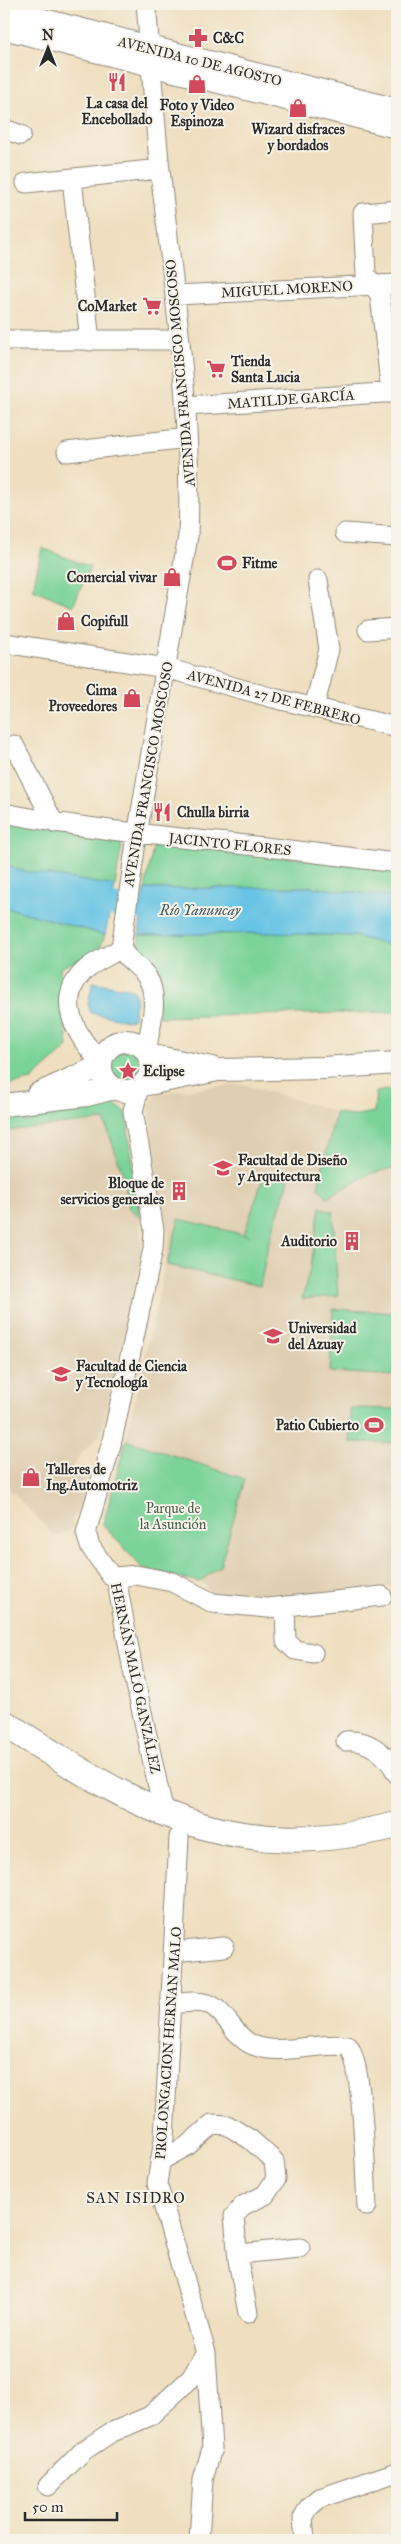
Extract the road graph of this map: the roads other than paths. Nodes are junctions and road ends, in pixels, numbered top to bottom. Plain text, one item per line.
1 (146, 4) edge
2 (4, 10) edge
3 (4, 28) edge
4 (151, 57) junction
5 (397, 110) edge
6 (397, 127) edge
7 (160, 169) junction
8 (72, 179) junction
9 (26, 183) dead end
10 (397, 210) edge
11 (397, 284) edge
12 (375, 285) junction
13 (176, 295) junction
14 (4, 340) edge
15 (180, 340) junction
16 (90, 341) junction
17 (394, 392) edge
18 (186, 406) junction
19 (187, 438) junction
20 (67, 452) dead end
21 (345, 534) dead end
22 (397, 537) edge
23 (318, 580) dead end
24 (397, 628) edge
25 (368, 630) dead end
26 (4, 642) edge
27 (166, 668) junction
28 (314, 708) junction
29 (397, 727) edge
30 (14, 745) dead end
31 (4, 813) edge
32 (54, 823) junction
33 (137, 835) junction
34 (397, 863) edge
35 (121, 948) junction
36 (147, 1053) junction
37 (397, 1063) edge
38 (100, 1064) junction
39 (218, 1070) junction
40 (128, 1088) junction
41 (5, 1105) edge
42 (116, 1577) junction
43 (382, 1596) dead end
44 (285, 1606) junction
45 (313, 1653) dead end
46 (4, 1723) edge
47 (346, 1741) dead end
48 (4, 1745) edge
49 (397, 1774) edge
50 (164, 1814) junction
51 (397, 1825) edge
52 (179, 1837) junction
53 (397, 1842) edge
54 (224, 1947) dead end
55 (173, 1952) junction
56 (170, 2004) junction
57 (160, 2161) junction
58 (367, 2206) dead end
59 (300, 2248) dead end
60 (238, 2254) junction
61 (248, 2313) dead end
62 (206, 2353) junction
63 (397, 2472) edge
64 (48, 2486) dead end
65 (199, 2540) edge
66 (305, 2540) edge

1 - 4 street, AVENIDA FRANCISCO MOSCOSO
2 - 4 main road, AVENIDA 10 DE AGOSTO
3 - 4 main road, AVENIDA 10 DE AGOSTO
4 - 5 main road, AVENIDA 10 DE AGOSTO
4 - 6 main road, AVENIDA 10 DE AGOSTO
4 - 7 street, AVENIDA FRANCISCO MOSCOSO
7 - 8 street
7 - 13 street, AVENIDA FRANCISCO MOSCOSO
8 - 9 street
8 - 16 street
10 - 12 street
11 - 12 street, MIGUEL MORENO
12 - 13 street, MIGUEL MORENO
12 - 17 street
13 - 15 street, AVENIDA FRANCISCO MOSCOSO
14 - 16 street
15 - 16 street
15 - 18 street, AVENIDA FRANCISCO MOSCOSO
17 - 18 street, MATILDE GARCÍA
18 - 19 street, AVENIDA FRANCISCO MOSCOSO
19 - 20 street
19 - 27 street, AVENIDA FRANCISCO MOSCOSO
21 - 22 street
23 - 28 street
24 - 25 street
26 - 27 street, AVENIDA 27 DE FEBRERO
27 - 28 street, AVENIDA 27 DE FEBRERO
27 - 33 street, AVENIDA FRANCISCO MOSCOSO
28 - 29 street, AVENIDA 27 DE FEBRERO
30 - 32 street
31 - 32 street, JACINTO FLORES
32 - 33 street, JACINTO FLORES
33 - 34 street, JACINTO FLORES
33 - 35 street, AVENIDA FRANCISCO MOSCOSO
35 - 36 street
35 - 38 street
36 - 38 main road
36 - 39 main road
36 - 40 main road
37 - 39 main road
38 - 40 main road
38 - 41 main road
39 - 40 main road
40 - 41 main road
40 - 42 street, HERNÁN MALO GANZÁLEZ
42 - 44 street
42 - 50 street, HERNÁN MALO GANZÁLEZ
43 - 44 street
44 - 45 street
46 - 50 highway
47 - 49 street
48 - 52 highway
50 - 51 highway
52 - 53 highway
52 - 55 street, PROLONGACION HERNAN MALO
54 - 55 street
55 - 56 street, PROLONGACION HERNAN MALO
56 - 57 street, PROLONGACION HERNAN MALO
56 - 58 street
57 - 60 street
57 - 62 street, PROLONGACION HERNAN MALO
59 - 60 street
60 - 61 street
62 - 64 street
62 - 65 street, PROLONGACION HERNAN MALO
63 - 66 street

